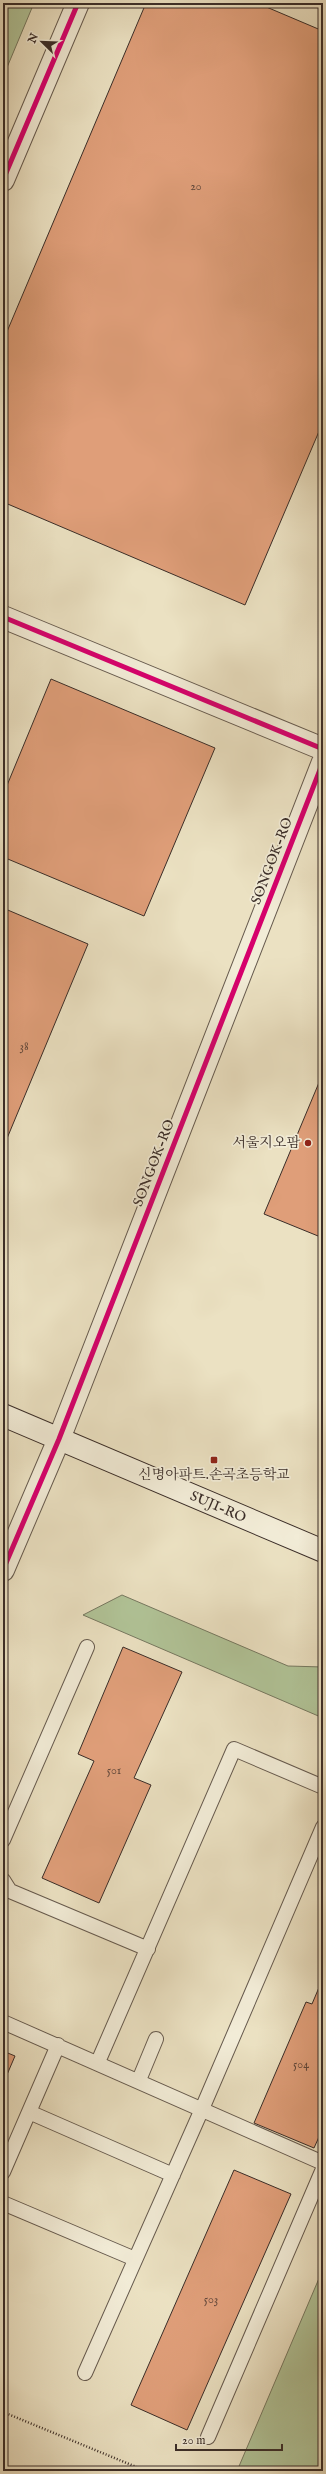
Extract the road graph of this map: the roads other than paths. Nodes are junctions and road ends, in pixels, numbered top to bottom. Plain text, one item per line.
1 (78, 3) edge
2 (3, 180) edge
3 (3, 617) edge
4 (323, 749) edge
5 (323, 762) edge
6 (3, 1415) edge
7 (59, 1439) junction
8 (323, 1551) edge
9 (3, 1570) edge
10 (86, 1646) dead end
11 (323, 1787) edge
12 (323, 1827) edge
13 (3, 1840) edge
14 (3, 1880) edge
15 (148, 1949) junction
16 (3, 2022) edge
17 (156, 2039) dead end
18 (58, 2045) junction
19 (98, 2062) junction
20 (139, 2080) junction
21 (202, 2109) junction
22 (29, 2112) junction
23 (323, 2163) edge
24 (323, 2170) edge
25 (3, 2172) edge
26 (173, 2175) junction
27 (3, 2203) edge
28 (135, 2259) junction
29 (85, 2372) dead end
30 (208, 2437) dead end

1 - 2 street
3 - 4 street
5 - 7 street, SONGOK-RO
6 - 7 street, SUJI-RO
7 - 8 street, SUJI-RO
7 - 9 street, SONGOK-RO
10 - 13 lane
11 - 15 lane
12 - 21 lane
14 - 15 lane
15 - 19 lane
16 - 18 lane
17 - 20 lane
18 - 19 lane
18 - 22 lane
19 - 20 lane
20 - 21 lane
21 - 23 lane
21 - 26 lane
22 - 25 lane
22 - 26 lane
24 - 30 lane
26 - 28 lane
27 - 28 lane
28 - 29 lane

